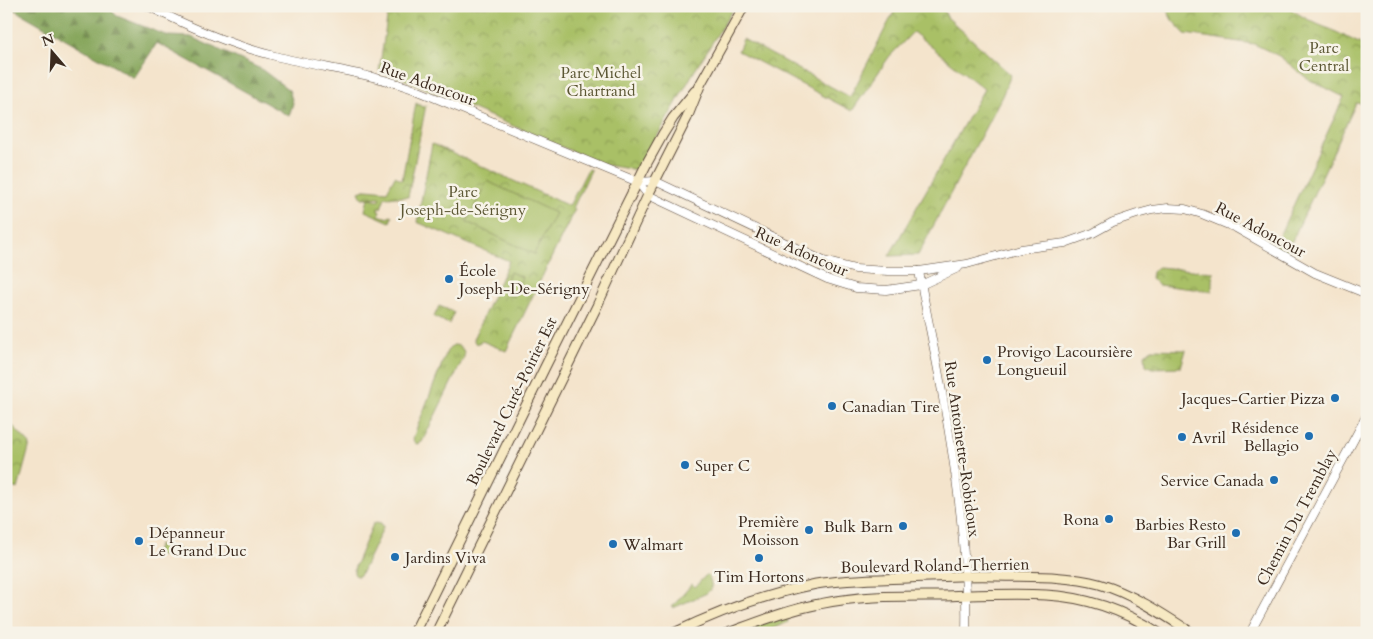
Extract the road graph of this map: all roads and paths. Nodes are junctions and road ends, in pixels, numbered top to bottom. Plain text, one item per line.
1 (148, 6) edge
2 (744, 6) edge
3 (701, 83) junction
4 (655, 181) junction
5 (638, 182) junction
6 (648, 195) junction
7 (967, 264) junction
8 (919, 271) junction
9 (921, 285) junction
10 (1367, 294) edge
11 (1367, 415) edge
12 (965, 575) junction
13 (966, 595) junction
14 (414, 633) edge
15 (436, 633) edge
16 (674, 633) edge
17 (728, 633) edge
18 (966, 633) edge
19 (1159, 633) edge
20 (1192, 633) edge
21 (1250, 633) edge

1 - 5 street, Rue Adoncour
2 - 3 main road, Boulevard Curé-Poirier Est
3 - 4 main road, Boulevard Curé-Poirier Est
3 - 5 main road, Boulevard Curé-Poirier Est
4 - 5 street, Rue Adoncour
4 - 6 main road, Boulevard Curé-Poirier Est
4 - 8 street, Rue Adoncour
5 - 6 street, Rue Adoncour
5 - 14 main road, Boulevard Curé-Poirier Est
6 - 9 street, Rue Adoncour
6 - 15 main road, Boulevard Curé-Poirier Est
7 - 8 street, Rue Adoncour
7 - 9 street, Rue Adoncour
7 - 10 street, Rue Adoncour
8 - 9 street, Rue Antoinette-Robidoux
9 - 12 street, Rue Antoinette-Robidoux
11 - 21 street, Chemin Du Tremblay
12 - 13 street, Rue Antoinette-Robidoux
12 - 16 main road, Boulevard Roland-Therrien
12 - 20 main road, Boulevard Roland-Therrien
13 - 17 main road, Boulevard Roland-Therrien
13 - 18 street, Rue Antoinette-Robidoux
13 - 19 main road, Boulevard Roland-Therrien

